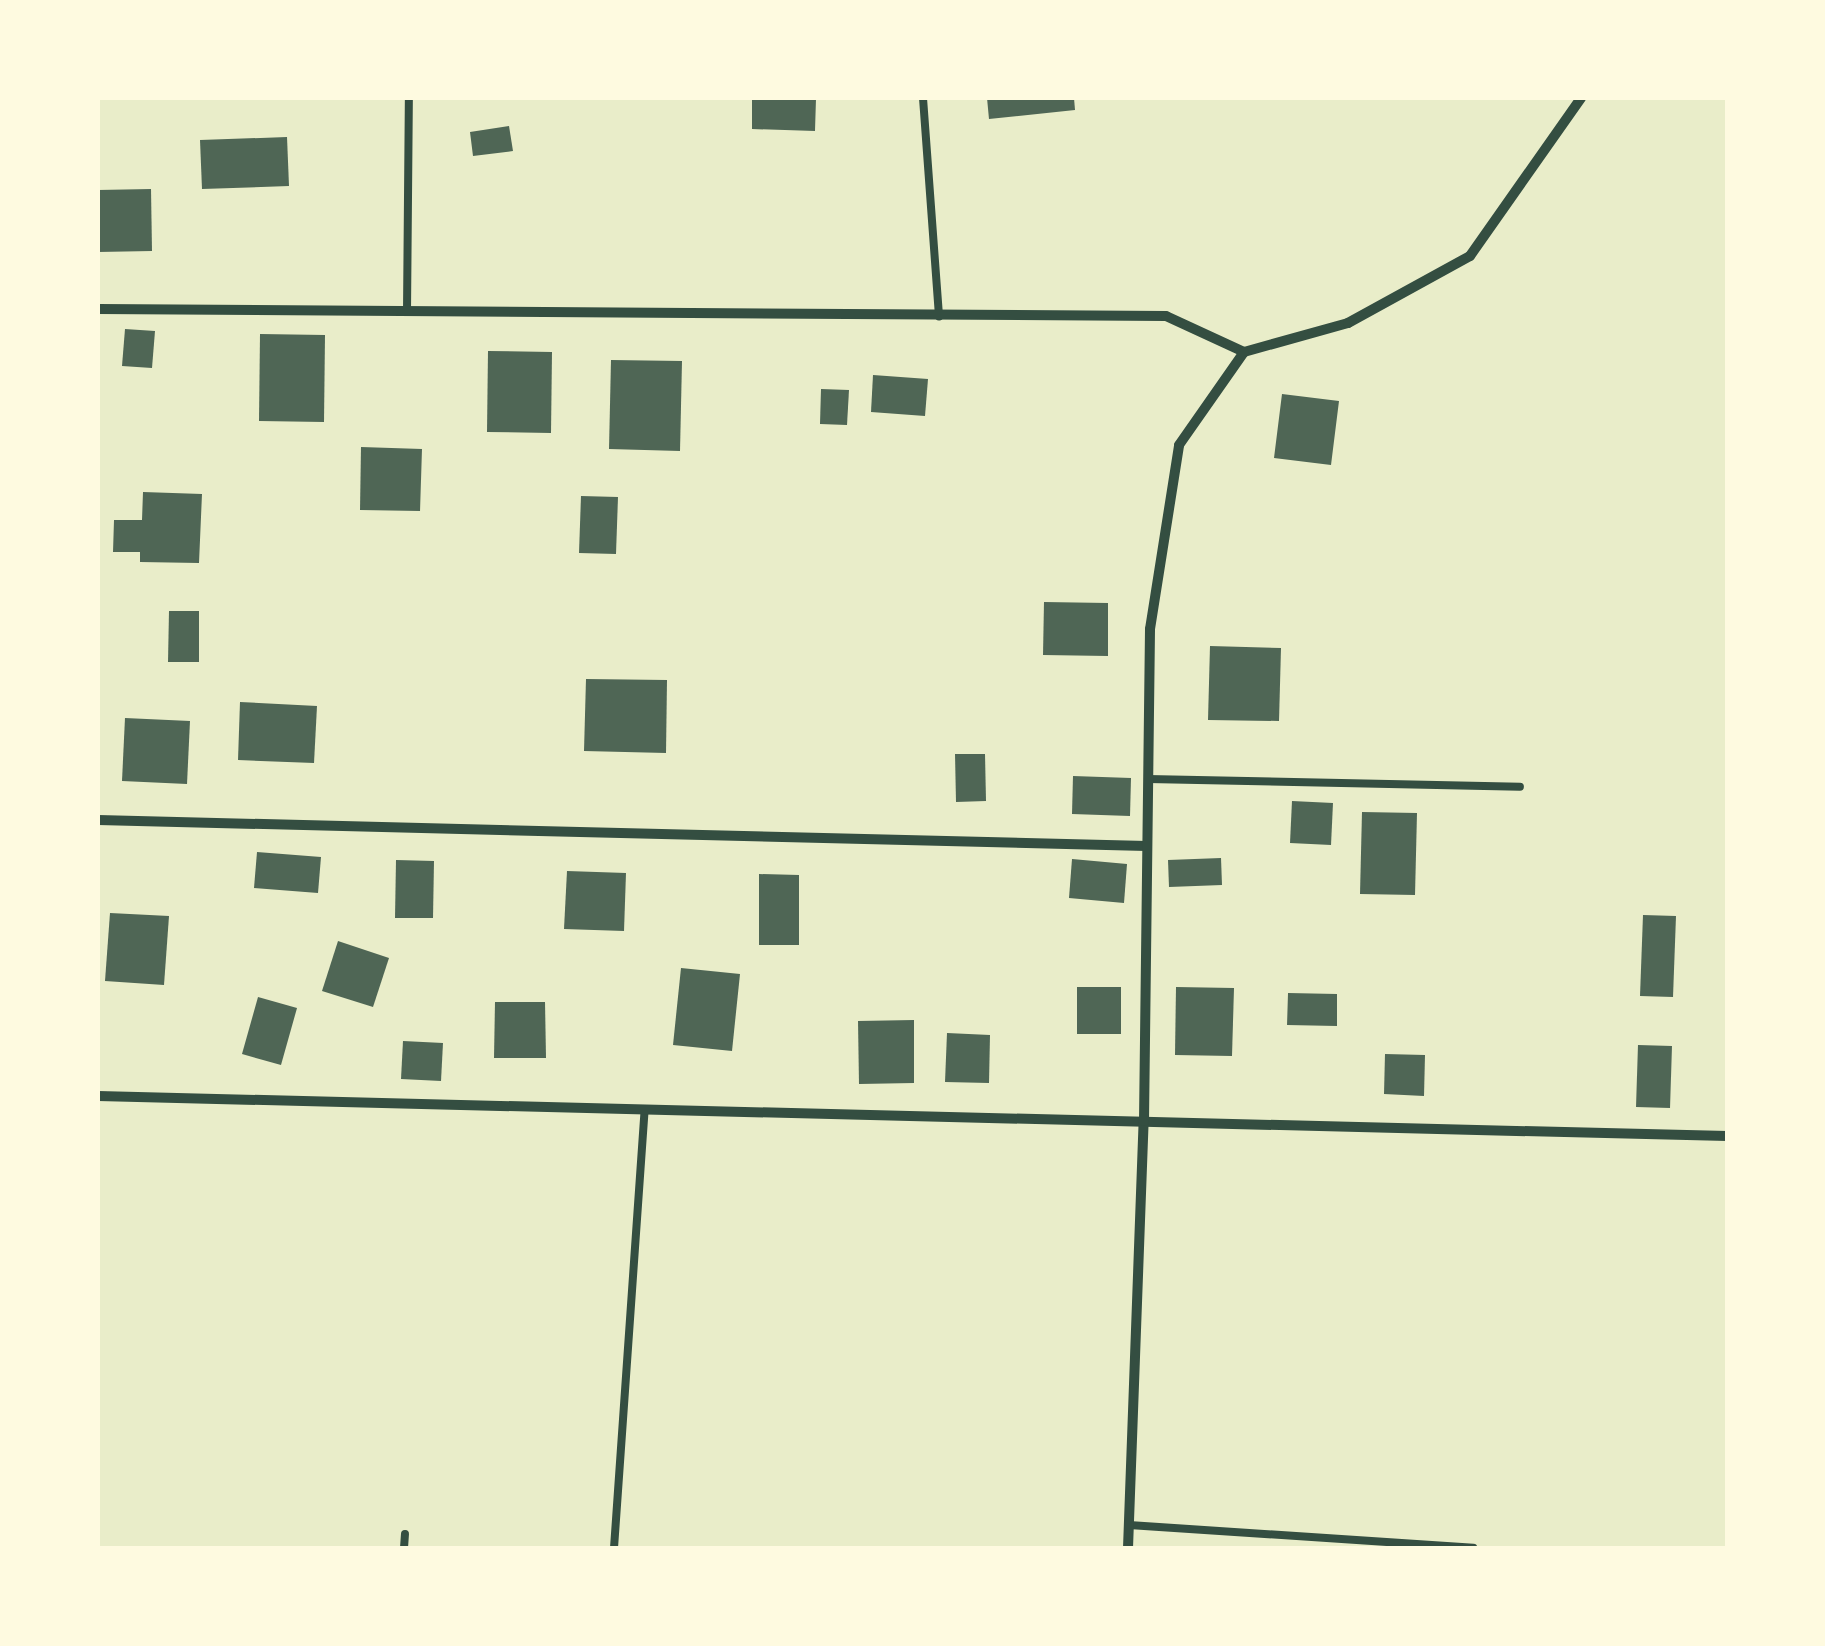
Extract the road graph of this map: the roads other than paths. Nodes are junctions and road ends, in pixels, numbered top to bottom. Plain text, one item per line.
1 (410, 98) edge
2 (923, 98) edge
3 (1582, 98) edge
4 (98, 309) edge
5 (407, 312) junction
6 (939, 316) junction
7 (1244, 352) junction
8 (1148, 778) junction
9 (1520, 787) dead end
10 (98, 820) edge
11 (1147, 846) junction
12 (98, 1096) edge
13 (646, 1109) junction
14 (1144, 1122) junction
15 (1728, 1136) edge
16 (1129, 1526) junction
17 (405, 1534) dead end
18 (404, 1548) edge
19 (614, 1548) edge
20 (1128, 1548) edge
21 (1473, 1548) edge

1 - 5 lane
2 - 6 lane
3 - 7 street
4 - 5 street
5 - 6 street
6 - 7 street
7 - 8 street
8 - 9 lane
8 - 11 street
10 - 11 street
11 - 14 street
12 - 13 street
13 - 14 street
13 - 19 lane
14 - 15 street
14 - 16 street
16 - 20 street
16 - 21 lane
17 - 18 lane

